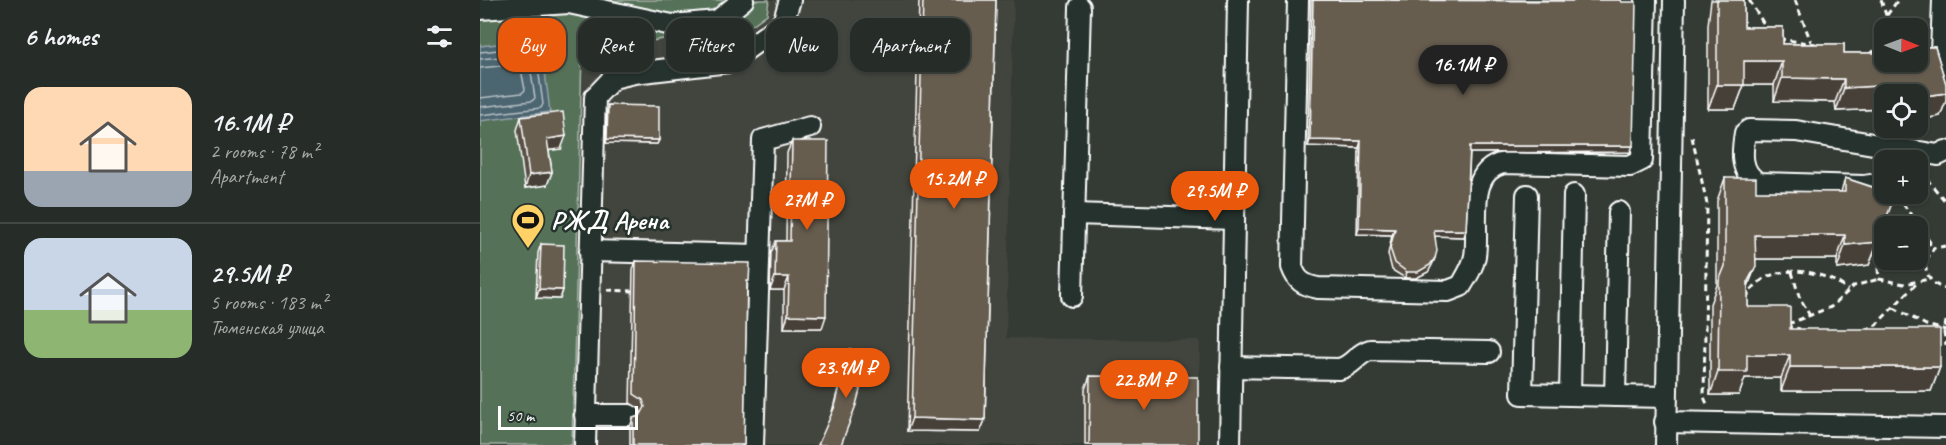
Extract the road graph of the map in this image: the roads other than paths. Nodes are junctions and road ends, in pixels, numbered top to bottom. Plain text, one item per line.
1 (743, 0) edge
2 (790, 0) edge
3 (1238, 0) edge
4 (1298, 0) edge
5 (1646, 0) edge
6 (1674, 0) edge
7 (1943, 0) edge
8 (1080, 7) dead end
9 (480, 9) edge
10 (1946, 82) edge
11 (810, 127) dead end
12 (1922, 150) edge
13 (1942, 153) edge
14 (1928, 161) edge
15 (1874, 184) edge
16 (1527, 195) dead end
17 (1574, 195) dead end
18 (1619, 212) dead end
19 (1074, 214) junction
20 (1234, 219) junction
21 (590, 251) junction
22 (759, 255) junction
23 (1072, 296) dead end
24 (1489, 352) dead end
25 (1231, 366) junction
26 (1570, 395) junction
27 (1615, 396) junction
28 (1666, 397) junction
29 (585, 415) junction
30 (630, 415) dead end
31 (1665, 422) junction
32 (1946, 427) edge
33 (585, 445) edge
34 (753, 445) edge
35 (1230, 445) edge
36 (1666, 445) edge

1 - 9 street
2 - 21 street
3 - 20 street
4 - 5 street
6 - 28 street
7 - 10 street
8 - 19 street
11 - 22 street
12 - 15 street
13 - 14 street
16 - 26 street
17 - 26 street
18 - 27 street
19 - 20 street
19 - 23 street
20 - 25 street
21 - 22 street
21 - 29 street
22 - 34 street
24 - 25 street
25 - 35 street
26 - 27 street
27 - 28 street
28 - 31 street
29 - 30 street
29 - 33 street
31 - 32 street
31 - 36 street

